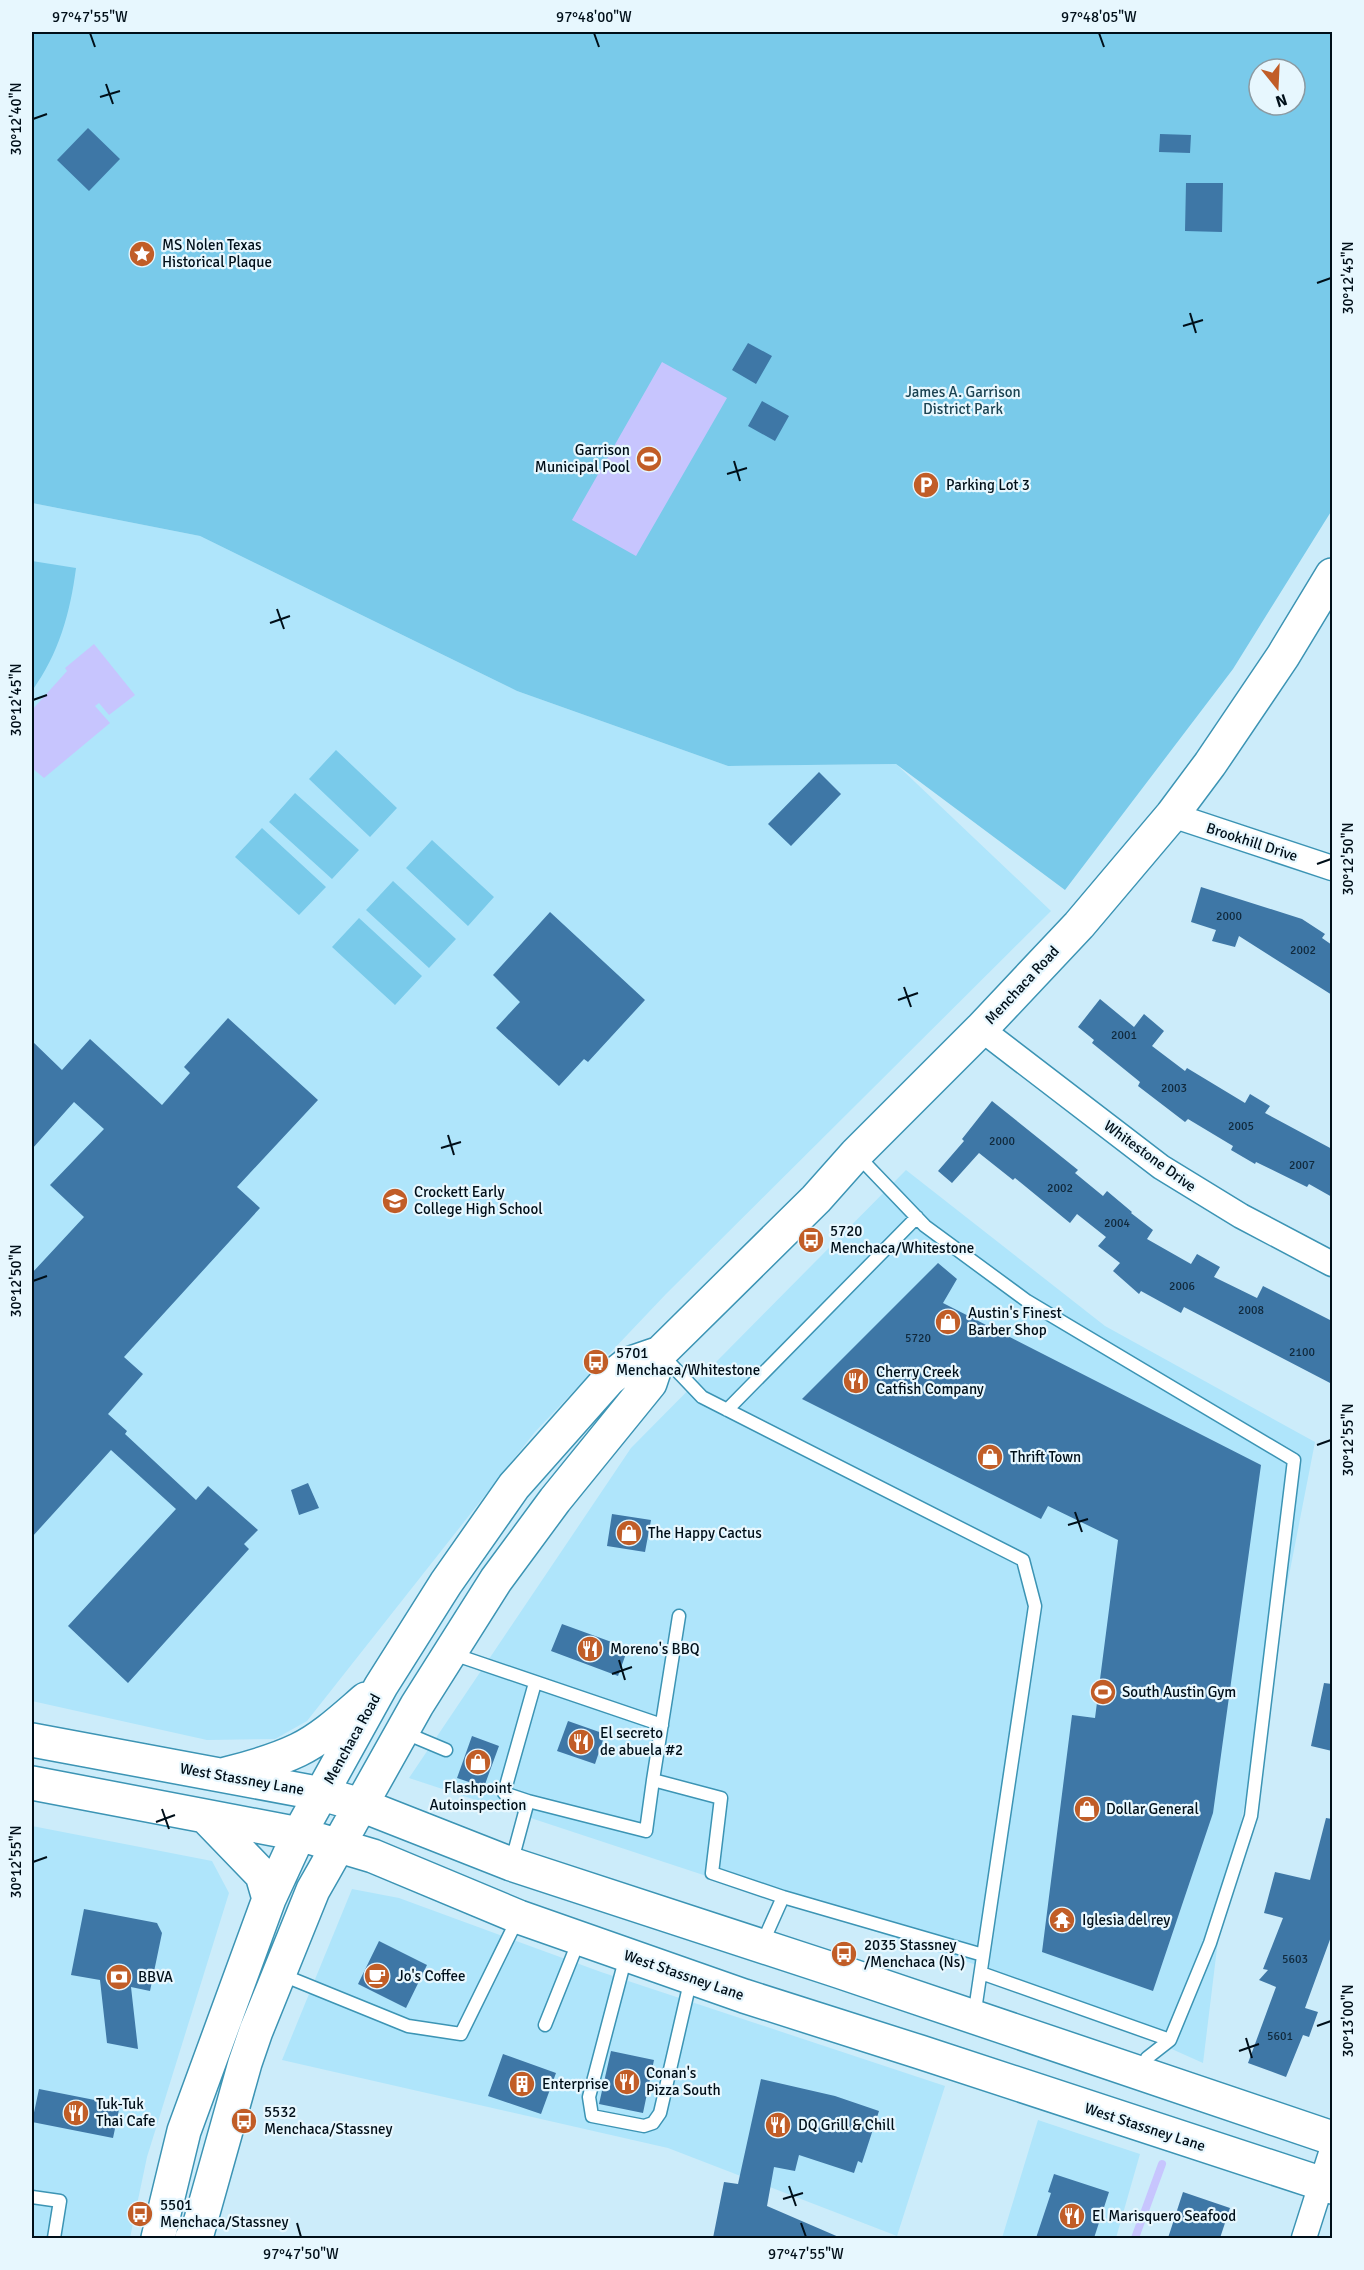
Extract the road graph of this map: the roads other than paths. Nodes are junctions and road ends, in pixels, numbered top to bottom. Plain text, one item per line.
1 (1332, 575) edge
2 (1172, 815) junction
3 (1332, 868) edge
4 (981, 1029) junction
5 (856, 1154) junction
6 (917, 1217) junction
7 (1332, 1264) edge
8 (660, 1353) junction
9 (727, 1410) junction
10 (679, 1616) dead end
11 (449, 1652) junction
12 (535, 1683) junction
13 (381, 1686) junction
14 (662, 1725) junction
15 (402, 1731) junction
16 (32, 1740) edge
17 (446, 1750) dead end
18 (219, 1775) junction
19 (653, 1780) junction
20 (32, 1783) edge
21 (322, 1794) junction
22 (528, 1801) junction
23 (361, 1805) junction
24 (206, 1817) junction
25 (299, 1834) junction
26 (339, 1844) junction
27 (511, 1863) junction
28 (783, 1897) junction
29 (268, 1899) junction
30 (519, 1917) junction
31 (720, 1933) junction
32 (580, 1939) junction
33 (761, 1946) junction
34 (627, 1955) junction
35 (983, 1955) junction
36 (279, 1973) junction
37 (981, 1973) junction
38 (692, 1977) junction
39 (974, 2018) junction
40 (545, 2025) dead end
41 (1015, 2033) junction
42 (1170, 2040) junction
43 (1142, 2073) junction
44 (999, 2079) junction
45 (1332, 2138) edge
46 (1332, 2150) edge
47 (1327, 2186) edge
48 (32, 2197) edge
49 (54, 2238) edge
50 (158, 2238) edge
51 (192, 2238) edge
52 (1304, 2238) edge

1 - 2 main road, Menchaca Road
2 - 3 street, Brookhill Drive
2 - 4 main road, Menchaca Road
4 - 5 main road, Menchaca Road
4 - 7 street, Whitestone Drive
5 - 6 lane
5 - 8 main road, Menchaca Road
6 - 9 lane
6 - 42 lane
8 - 9 lane
8 - 11 main road, Menchaca Road
8 - 13 main road, Menchaca Road
9 - 35 lane
10 - 14 lane
11 - 12 lane
11 - 15 main road, Menchaca Road
12 - 14 lane
12 - 22 lane
13 - 18 main road
13 - 21 main road, Menchaca Road
14 - 19 lane
15 - 17 lane
15 - 23 main road, Menchaca Road
16 - 18 main road, West Stassney Lane
18 - 21 main road, West Stassney Lane
19 - 22 lane
19 - 28 lane
20 - 24 main road, West Stassney Lane
21 - 23 main road, West Stassney Lane
21 - 25 main road, Menchaca Road
22 - 27 lane
23 - 26 main road, Menchaca Road
23 - 27 main road, West Stassney Lane
24 - 25 main road, West Stassney Lane
24 - 29 main road
25 - 26 main road, West Stassney Lane
25 - 29 main road, Menchaca Road
26 - 30 main road, West Stassney Lane
26 - 36 main road, Menchaca Road
27 - 31 main road, West Stassney Lane
28 - 33 lane
28 - 35 lane
29 - 50 main road, Menchaca Road
30 - 32 main road, West Stassney Lane
30 - 36 lane
31 - 33 main road, West Stassney Lane
31 - 38 main road
32 - 34 main road, West Stassney Lane
32 - 40 lane
33 - 39 main road, West Stassney Lane
34 - 38 main road, West Stassney Lane
34 - 38 lane
35 - 37 lane
36 - 51 main road, Menchaca Road
37 - 39 lane
37 - 42 lane
38 - 44 main road, West Stassney Lane
39 - 41 main road, West Stassney Lane
41 - 43 main road, West Stassney Lane
41 - 44 main road
42 - 43 lane
43 - 45 main road, West Stassney Lane
44 - 47 main road, West Stassney Lane
46 - 47 street
47 - 52 street
48 - 49 lane

